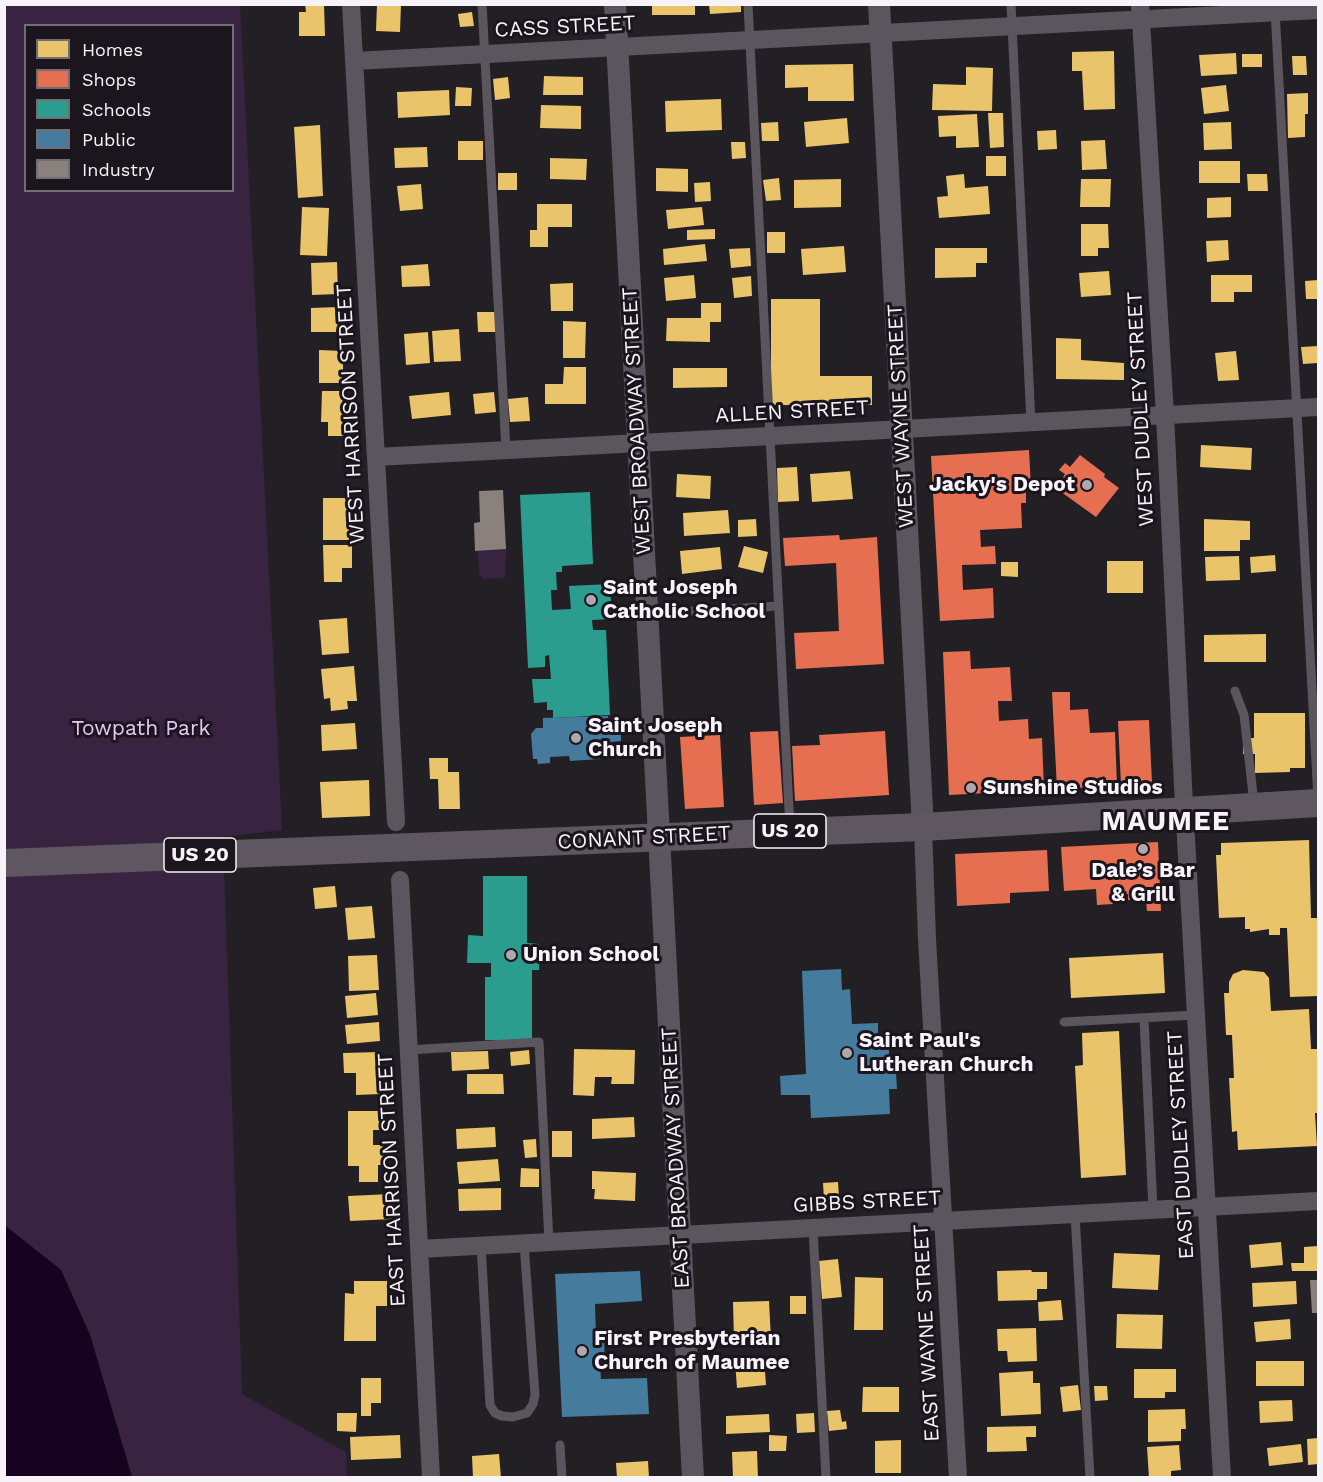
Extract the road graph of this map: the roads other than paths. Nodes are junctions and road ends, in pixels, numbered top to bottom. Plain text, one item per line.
1 (351, 4) edge
2 (482, 4) edge
3 (615, 4) edge
4 (748, 4) edge
5 (879, 4) edge
6 (1011, 4) edge
7 (1275, 9) edge
8 (1318, 10) edge
9 (1141, 12) edge
10 (1012, 26) junction
11 (881, 33) junction
12 (750, 39) junction
13 (617, 47) junction
14 (485, 54) junction
15 (354, 61) junction
16 (1318, 407) edge
17 (1296, 408) junction
18 (1165, 415) junction
19 (1031, 423) junction
20 (902, 428) junction
21 (770, 436) junction
22 (638, 442) junction
23 (506, 450) junction
24 (376, 457) junction
25 (778, 606) junction
26 (647, 614) junction
27 (1235, 691) dead end
28 (1318, 803) edge
29 (1254, 807) junction
30 (1184, 811) junction
31 (396, 822) dead end
32 (923, 827) junction
33 (790, 831) junction
34 (658, 838) junction
35 (4, 863) edge
36 (400, 880) dead end
37 (1196, 1015) junction
38 (1144, 1018) junction
39 (1064, 1022) dead end
40 (408, 1050) junction
41 (1318, 1201) edge
42 (1207, 1206) junction
43 (1153, 1209) junction
44 (1075, 1214) junction
45 (944, 1220) junction
46 (813, 1228) junction
47 (680, 1235) junction
48 (549, 1242) junction
49 (524, 1243) junction
50 (481, 1245) junction
51 (419, 1249) junction
52 (560, 1445) dead end
53 (431, 1478) edge
54 (562, 1478) edge
55 (693, 1478) edge
56 (826, 1478) edge
57 (958, 1478) edge
58 (1090, 1478) edge
59 (1222, 1478) edge

1 - 15 street, WEST HARRISON STREET
2 - 14 lane
3 - 13 street, WEST BROADWAY STREET
4 - 12 lane
5 - 11 street, WEST WAYNE STREET
6 - 10 lane
7 - 8 street, CASS STREET
7 - 9 street, CASS STREET
7 - 17 lane
9 - 10 street, CASS STREET
9 - 18 street, WEST DUDLEY STREET
10 - 11 street, CASS STREET
10 - 19 lane
11 - 12 street, CASS STREET
11 - 20 street, WEST WAYNE STREET
12 - 13 street, CASS STREET
12 - 21 lane
13 - 14 street, CASS STREET
13 - 22 street, WEST BROADWAY STREET
14 - 15 street, CASS STREET
14 - 23 lane
15 - 24 street, WEST HARRISON STREET
16 - 17 street, ALLEN STREET
17 - 18 street, ALLEN STREET
17 - 28 lane
18 - 19 street, ALLEN STREET
18 - 30 street, WEST DUDLEY STREET
19 - 20 street, ALLEN STREET
20 - 21 street, ALLEN STREET
20 - 32 street, WEST WAYNE STREET
21 - 22 street, ALLEN STREET
21 - 25 lane
22 - 23 street, ALLEN STREET
22 - 26 street, WEST BROADWAY STREET
23 - 24 street, ALLEN STREET
24 - 31 street, WEST HARRISON STREET
25 - 26 lane
25 - 33 lane
26 - 34 street, WEST BROADWAY STREET
27 - 29 lane
28 - 29 main road, CONANT STREET / US 20
29 - 30 main road, CONANT STREET / US 20
30 - 32 main road, CONANT STREET / US 20
30 - 37 street, EAST DUDLEY STREET
32 - 33 main road, CONANT STREET / US 20
32 - 45 street, EAST WAYNE STREET
33 - 34 main road, CONANT STREET / US 20
34 - 35 main road, CONANT STREET / US 20
34 - 47 street, EAST BROADWAY STREET
36 - 40 street, EAST HARRISON STREET
37 - 38 lane
37 - 42 street, EAST DUDLEY STREET
38 - 39 lane
38 - 43 lane
40 - 48 lane
40 - 51 street, EAST HARRISON STREET
41 - 42 street, GIBBS STREET
42 - 43 street, GIBBS STREET
42 - 59 street, EAST DUDLEY STREET
43 - 44 street, GIBBS STREET
44 - 45 street, GIBBS STREET
44 - 58 lane
45 - 46 street, GIBBS STREET
45 - 57 street, EAST WAYNE STREET
46 - 47 street, GIBBS STREET
46 - 56 lane
47 - 48 street, GIBBS STREET
47 - 55 street, EAST BROADWAY STREET
48 - 49 street, GIBBS STREET
49 - 50 street, GIBBS STREET
49 - 50 lane
50 - 51 street, GIBBS STREET
51 - 53 street, EAST HARRISON STREET
52 - 54 lane

